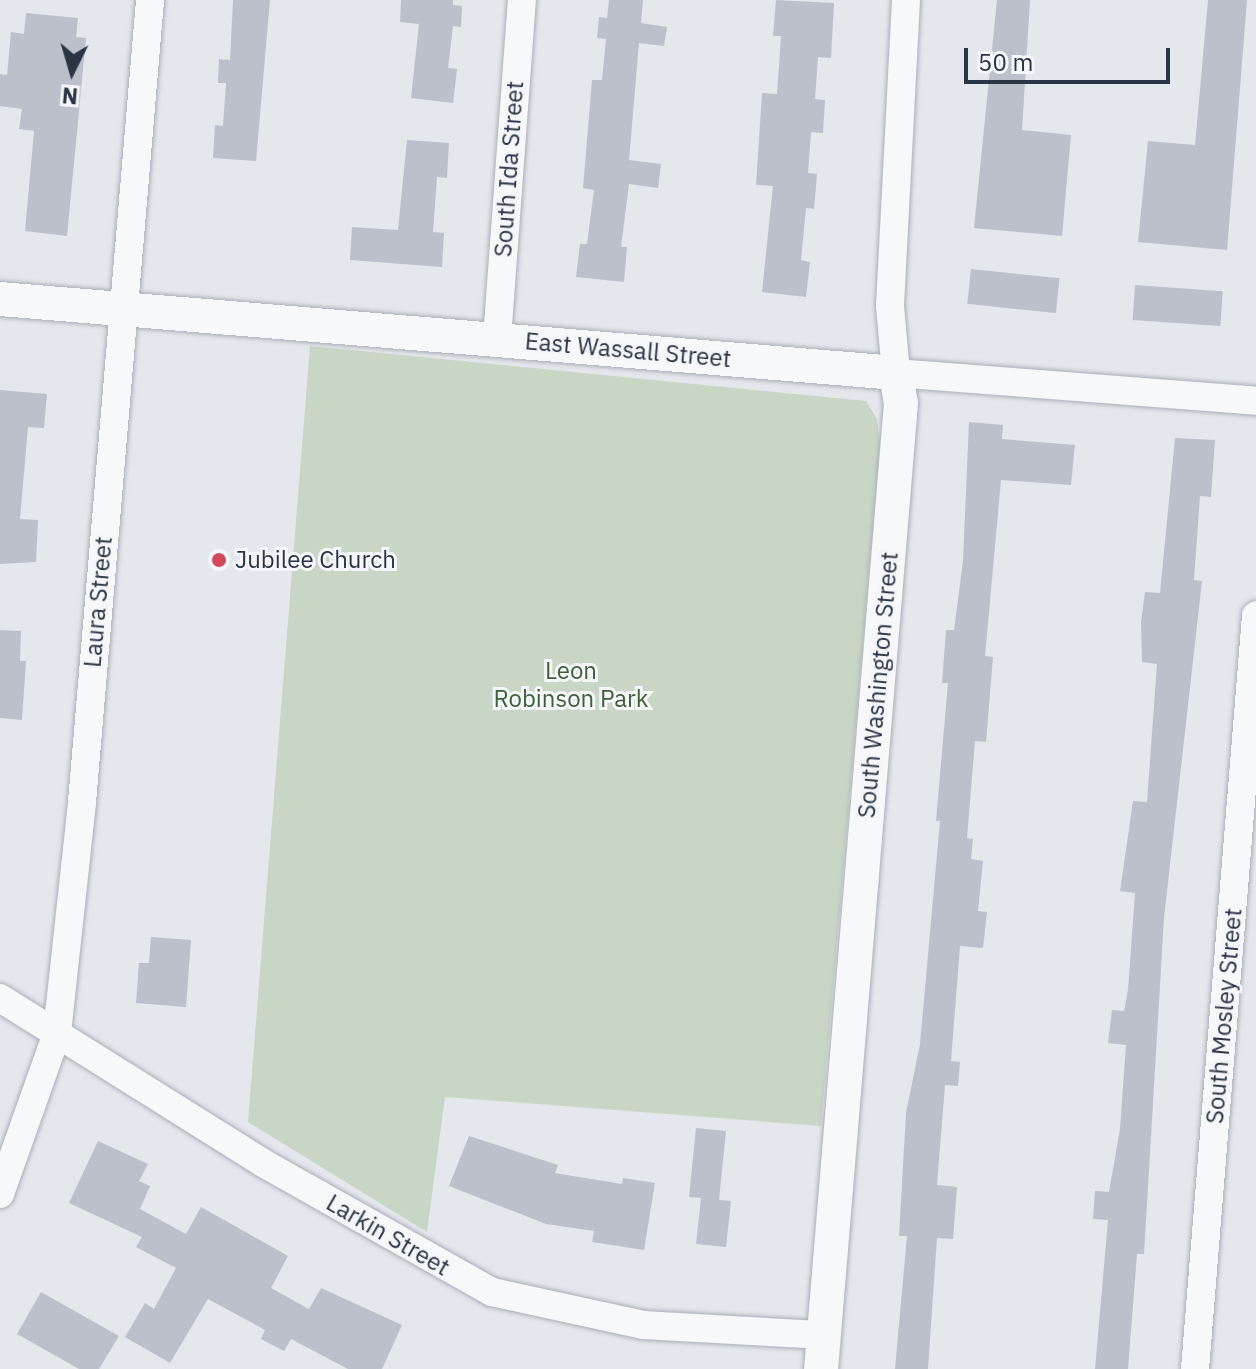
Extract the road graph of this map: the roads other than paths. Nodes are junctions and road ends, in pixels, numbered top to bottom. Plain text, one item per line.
1 (150, 0) edge
2 (522, 0) edge
3 (906, 0) edge
4 (0, 299) edge
5 (122, 309) junction
6 (497, 339) junction
7 (896, 373) junction
8 (1256, 401) edge
9 (1256, 615) edge
10 (0, 998) edge
11 (57, 1033) junction
12 (0, 1194) edge
13 (824, 1335) junction
14 (821, 1369) edge
15 (1195, 1369) edge

1 - 5 street, Laura Street
2 - 6 street, South Ida Street
3 - 7 street, South Washington Street
4 - 5 street, East Wassall Street
5 - 6 street, East Wassall Street
5 - 11 street, Laura Street
6 - 7 street, East Wassall Street
7 - 8 street, East Wassall Street
7 - 13 street, South Washington Street
9 - 15 street, South Mosley Street
10 - 11 street, Larkin Street
11 - 12 street, Laura Street
11 - 13 street, Larkin Street
13 - 14 street, South Washington Street

